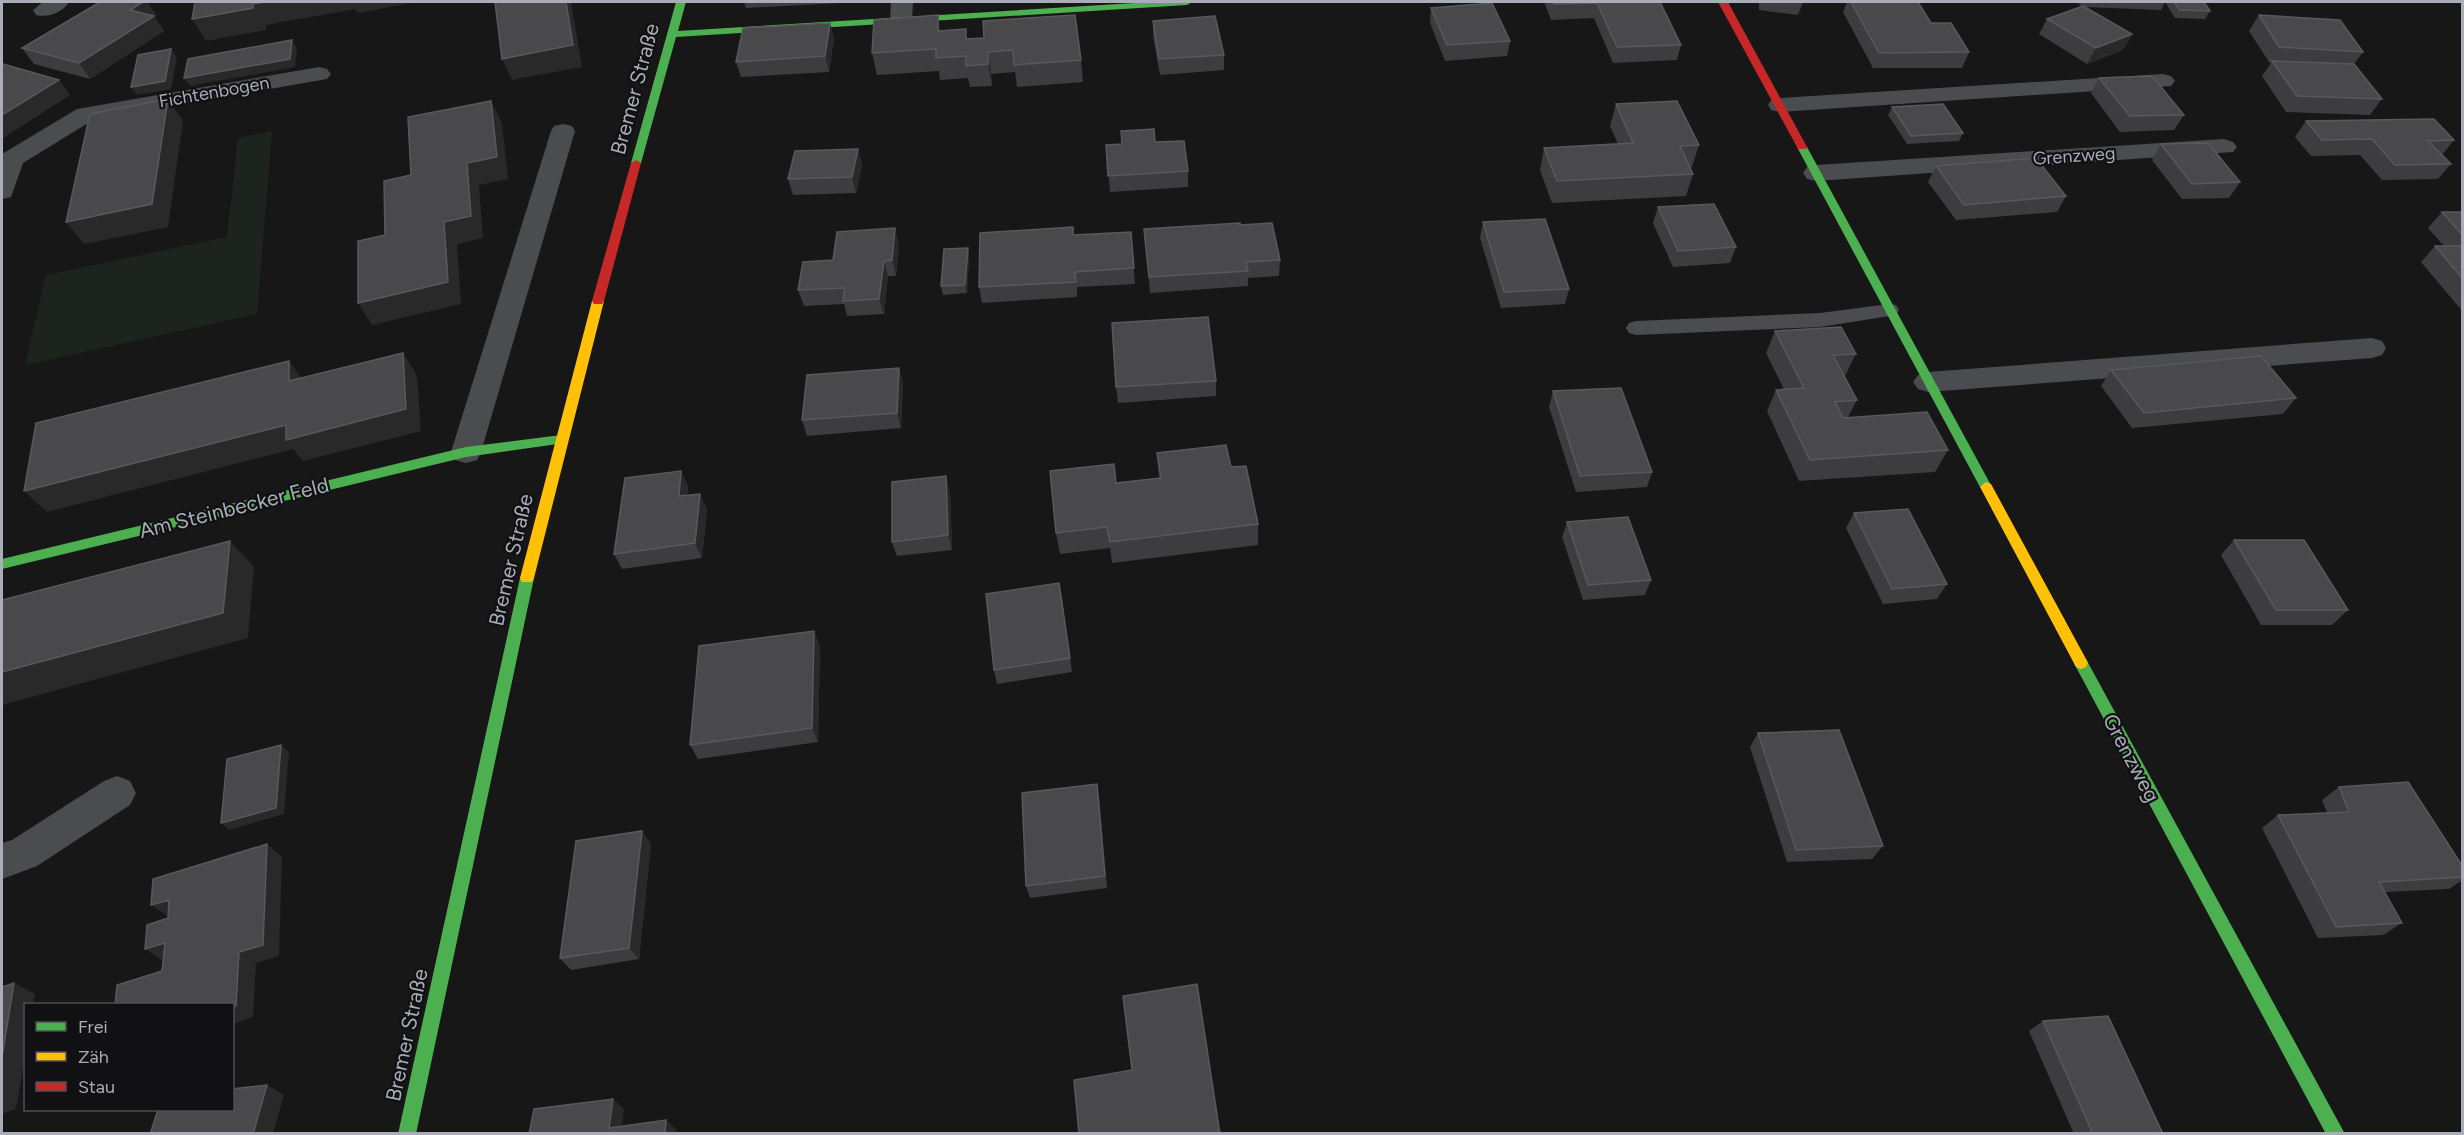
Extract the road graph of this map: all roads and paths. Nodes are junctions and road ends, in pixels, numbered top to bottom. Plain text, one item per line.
1 (681, 2) edge
2 (1177, 2) edge
3 (1187, 2) edge
4 (1723, 2) edge
5 (901, 10) edge
6 (672, 34) junction
7 (319, 74) dead end
8 (2163, 81) dead end
9 (1780, 105) junction
10 (563, 131) dead end
11 (2224, 147) dead end
12 (1816, 173) junction
13 (2, 191) edge
14 (1889, 310) junction
15 (1636, 328) dead end
16 (2372, 348) dead end
17 (1928, 382) junction
18 (561, 440) junction
19 (465, 452) junction
20 (2, 564) edge
21 (117, 793) dead end
22 (2, 861) edge
23 (408, 1134) edge
24 (2336, 1134) edge

1 - 6 street, Bremer Straße
2 - 3 street
2 - 5 street
4 - 9 street, Grenzweg
5 - 6 street
6 - 18 street, Bremer Straße
7 - 13 street, Fichtenbogen
8 - 9 street
9 - 12 street, Grenzweg
10 - 19 street
11 - 12 street, Grenzweg
12 - 14 street, Grenzweg
14 - 15 lane
14 - 17 street, Grenzweg
16 - 17 street
17 - 24 street, Grenzweg
18 - 19 street, Am Steinbecker Feld
18 - 23 street, Bremer Straße
19 - 20 street, Am Steinbecker Feld
21 - 22 street

